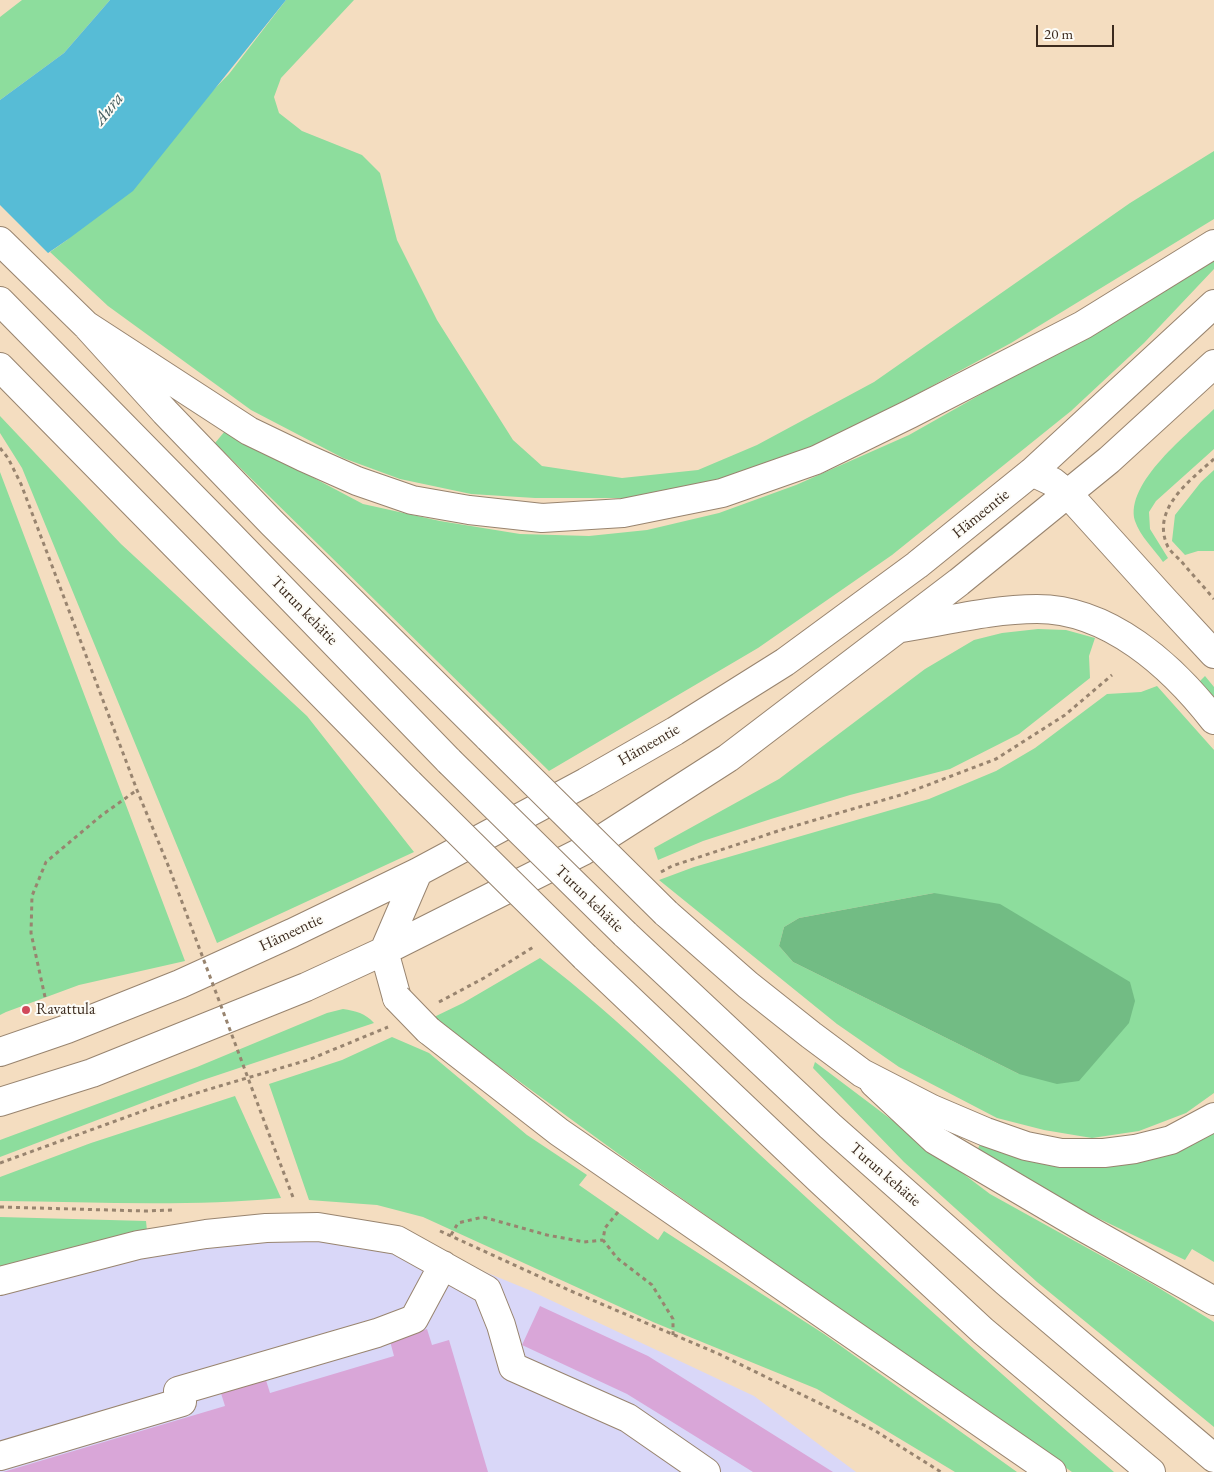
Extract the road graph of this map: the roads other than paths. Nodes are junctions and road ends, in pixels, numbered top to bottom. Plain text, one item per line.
1 (0, 241) edge
2 (1214, 244) edge
3 (0, 301) edge
4 (1214, 304) edge
5 (86, 325) junction
6 (1214, 364) edge
7 (0, 367) edge
8 (1032, 472) junction
9 (1068, 494) junction
10 (898, 629) junction
11 (1214, 654) edge
12 (1214, 720) edge
13 (418, 872) junction
14 (384, 951) junction
15 (0, 1052) edge
16 (862, 1073) junction
17 (0, 1102) edge
18 (1214, 1117) edge
19 (443, 1264) junction
20 (0, 1281) edge
21 (1214, 1302) edge
22 (0, 1456) edge
23 (1214, 1458) edge
24 (706, 1472) edge
25 (1052, 1472) edge
26 (1151, 1472) edge

1 - 5 main road
2 - 5 main road
3 - 23 main road, Turun kehätie, bridge
4 - 8 main road, Hämeentie
5 - 16 main road, bridge
6 - 9 main road
7 - 26 main road, bridge
8 - 9 main road
8 - 13 main road, Hämeentie
9 - 10 main road
9 - 11 main road
10 - 12 main road
10 - 14 main road
13 - 14 main road
13 - 15 main road, Hämeentie
14 - 17 main road
14 - 25 main road, bridge
16 - 18 main road
16 - 21 main road
19 - 20 main road
19 - 22 main road
19 - 24 main road

